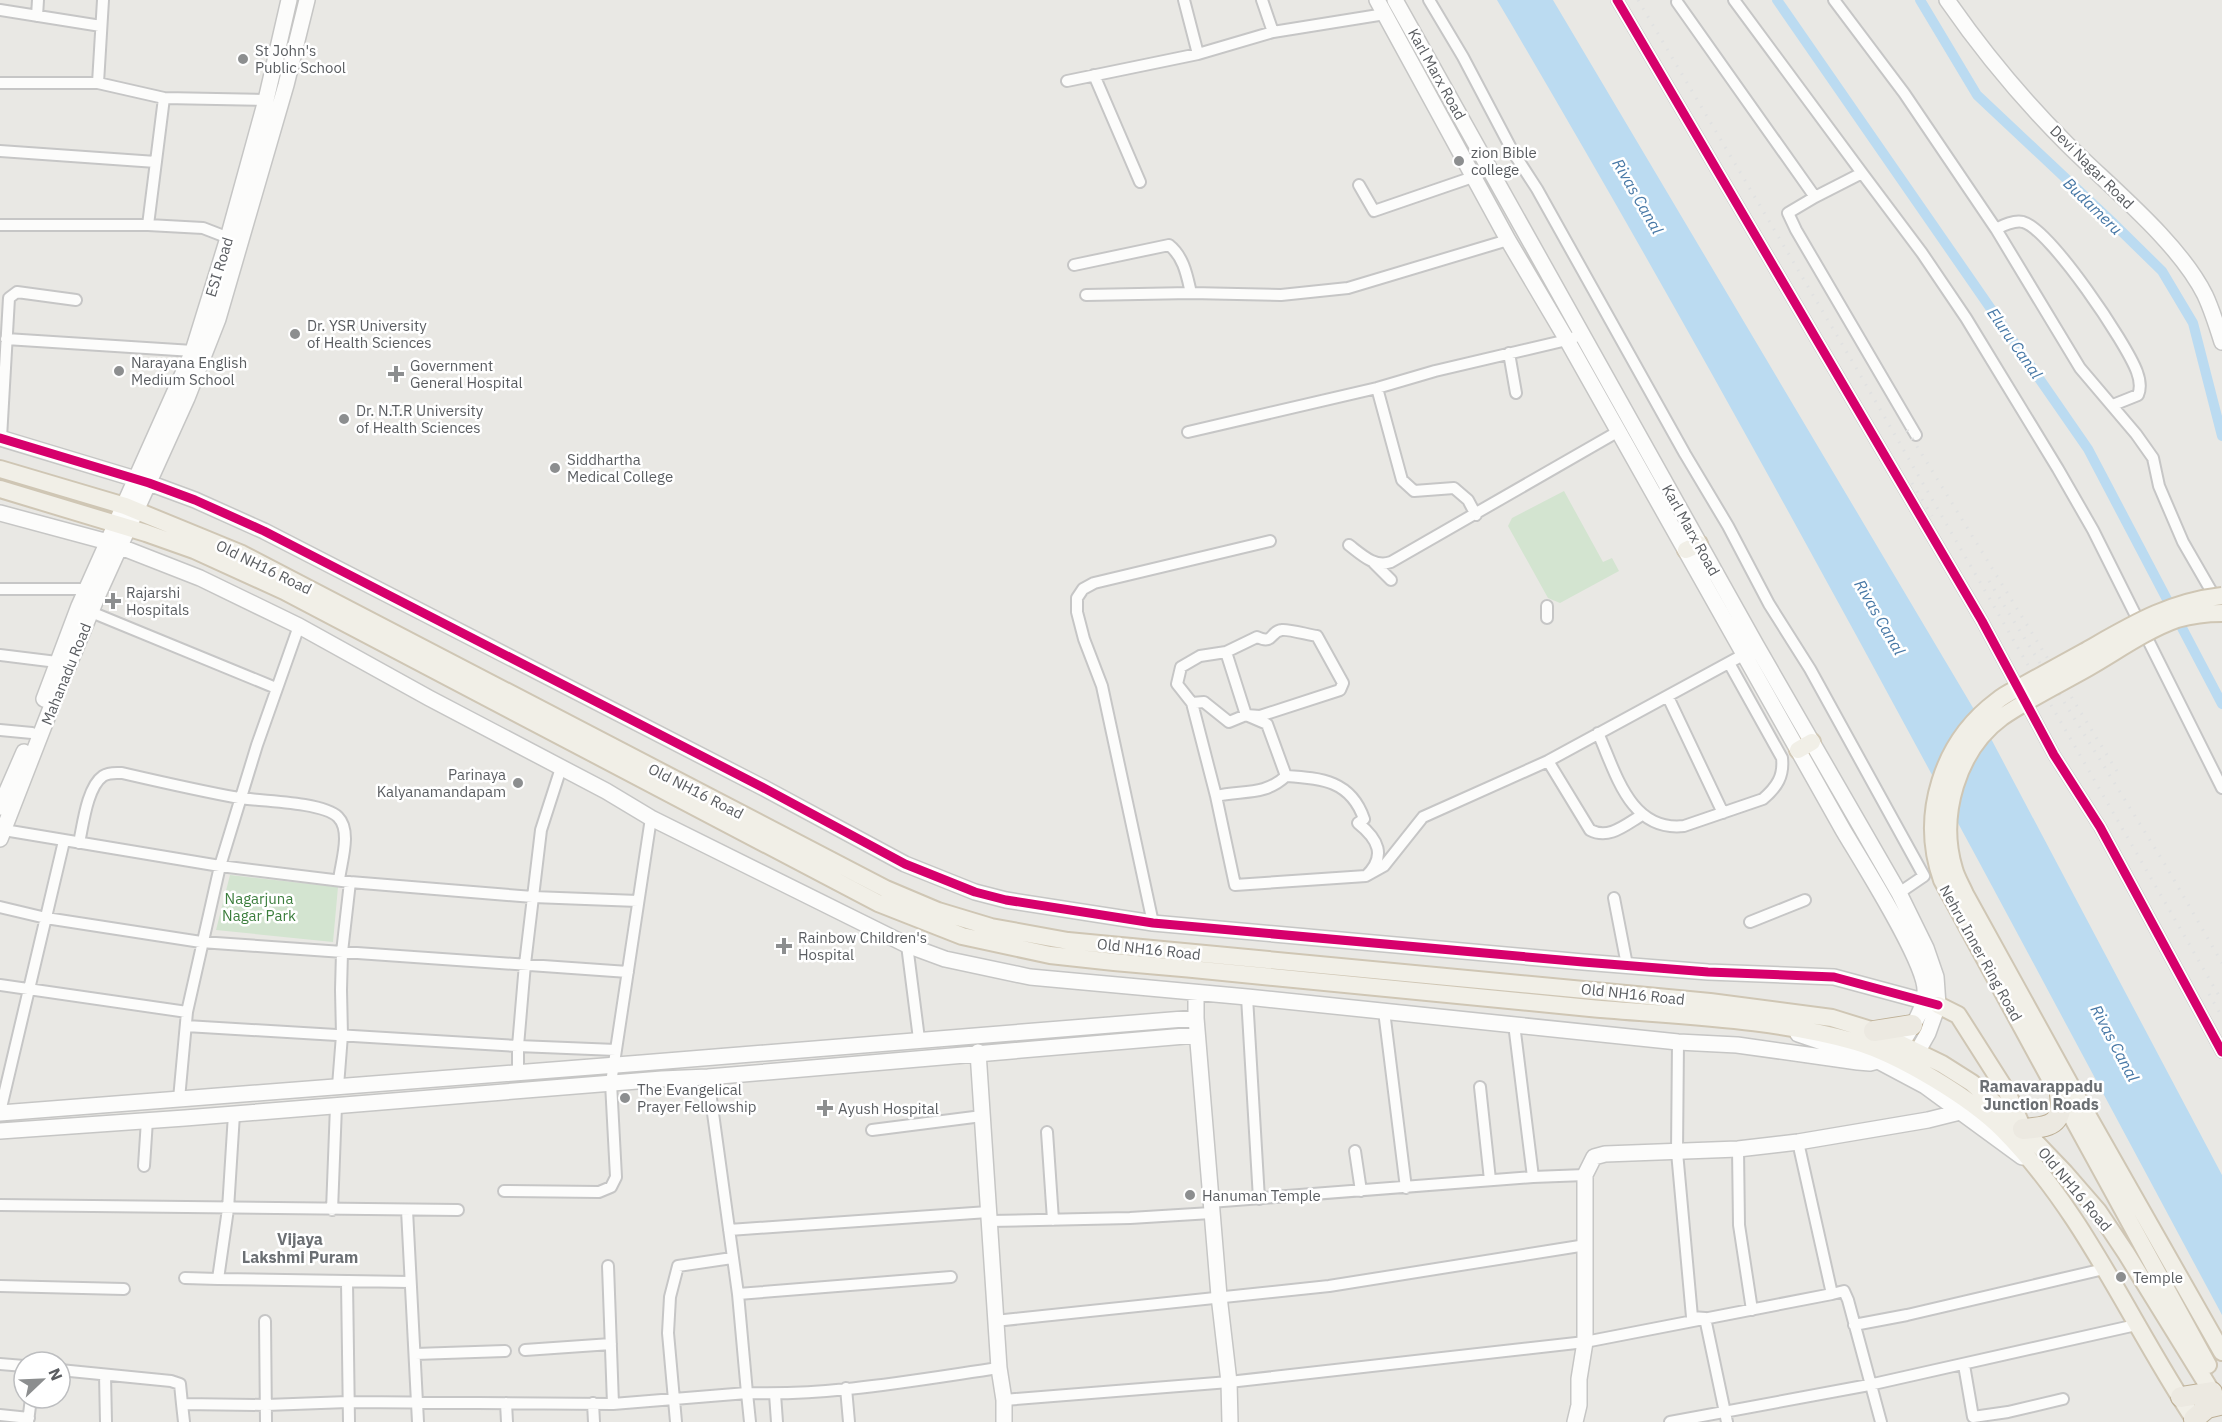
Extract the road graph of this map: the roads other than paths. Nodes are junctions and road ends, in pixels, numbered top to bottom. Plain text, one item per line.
1 (38, 0) edge
2 (103, 0) edge
3 (289, 0) edge
4 (307, 0) edge
5 (1184, 0) edge
6 (1262, 0) edge
7 (1377, 0) edge
8 (1395, 0) edge
9 (1429, 0) edge
10 (1617, 0) edge
11 (1734, 0) edge
12 (1834, 0) edge
13 (1947, 0) edge
14 (1677, 2) dead end
15 (0, 10) edge
16 (1385, 14) junction
17 (37, 16) junction
18 (101, 26) junction
19 (1273, 32) junction
20 (1198, 54) junction
21 (1094, 75) junction
22 (1067, 81) dead end
23 (0, 83) edge
24 (98, 83) junction
25 (164, 98) junction
26 (266, 100) junction
27 (0, 151) edge
28 (156, 162) junction
29 (1489, 168) junction
30 (1862, 173) junction
31 (1473, 177) junction
32 (1140, 182) dead end
33 (1359, 185) dead end
34 (1815, 197) junction
35 (0, 225) edge
36 (148, 225) junction
37 (1996, 229) junction
38 (235, 240) junction
39 (1508, 240) junction
40 (1074, 265) dead end
41 (1191, 293) junction
42 (1086, 295) dead end
43 (76, 300) dead end
44 (1582, 334) junction
45 (6, 339) junction
46 (1567, 340) junction
47 (2222, 342) edge
48 (193, 351) junction
49 (1509, 353) junction
50 (1377, 388) junction
51 (1516, 393) dead end
52 (2113, 405) junction
53 (1619, 431) junction
54 (1188, 432) dead end
55 (1916, 435) dead end
56 (0, 438) edge
57 (0, 469) edge
58 (142, 481) junction
59 (0, 489) edge
60 (131, 508) junction
61 (0, 513) edge
62 (1476, 515) junction
63 (123, 525) junction
64 (1270, 541) dead end
65 (114, 544) junction
66 (1349, 545) dead end
67 (1692, 547) junction
68 (1374, 563) junction
69 (1391, 580) dead end
70 (0, 589) edge
71 (87, 589) junction
72 (2222, 596) edge
73 (1547, 606) dead end
74 (2222, 610) edge
75 (91, 612) junction
76 (1547, 618) dead end
77 (299, 626) junction
78 (1226, 652) junction
79 (0, 655) edge
80 (1743, 655) junction
81 (57, 662) junction
82 (1729, 663) junction
83 (276, 688) junction
84 (1668, 697) junction
85 (1192, 704) junction
86 (1246, 715) junction
87 (0, 730) edge
88 (32, 733) junction
89 (1598, 733) junction
90 (1805, 746) junction
91 (1548, 761) junction
92 (561, 768) junction
93 (1286, 776) junction
94 (2222, 788) edge
95 (1216, 796) junction
96 (240, 798) junction
97 (0, 807) edge
98 (1723, 813) junction
99 (1642, 816) junction
100 (651, 818) junction
101 (2, 835) edge
102 (64, 841) junction
103 (79, 843) junction
104 (220, 867) junction
105 (1366, 876) junction
106 (345, 881) junction
107 (1899, 893) junction
108 (533, 897) junction
109 (1614, 898) dead end
110 (1805, 900) dead end
111 (638, 901) junction
112 (0, 907) edge
113 (46, 918) junction
114 (1154, 922) junction
115 (1750, 922) dead end
116 (201, 942) junction
117 (906, 945) junction
118 (342, 952) junction
119 (525, 964) junction
120 (1627, 965) junction
121 (628, 972) junction
122 (0, 985) edge
123 (29, 990) junction
124 (1196, 993) junction
125 (1247, 997) junction
126 (1931, 1002) junction
127 (1384, 1011) junction
128 (187, 1012) junction
129 (1196, 1018) junction
130 (1514, 1024) junction
131 (1912, 1025) junction
132 (186, 1026) junction
133 (1874, 1031) junction
134 (342, 1035) junction
135 (1197, 1035) junction
136 (913, 1040) junction
137 (1678, 1042) junction
138 (518, 1046) junction
139 (978, 1052) junction
140 (1918, 1052) junction
141 (2222, 1052) edge
142 (1891, 1054) junction
143 (615, 1057) junction
144 (908, 1059) junction
145 (1909, 1066) junction
146 (518, 1072) junction
147 (708, 1077) junction
148 (611, 1083) junction
149 (338, 1086) junction
150 (1480, 1087) dead end
151 (2062, 1090) junction
152 (178, 1099) junction
153 (336, 1106) junction
154 (0, 1112) edge
155 (1960, 1112) junction
156 (234, 1114) junction
157 (982, 1116) junction
158 (147, 1120) junction
159 (2023, 1129) junction
160 (872, 1130) dead end
161 (0, 1131) edge
162 (1047, 1132) dead end
163 (1798, 1142) junction
164 (1738, 1149) junction
165 (1355, 1151) dead end
166 (1677, 1152) junction
167 (2035, 1165) junction
168 (144, 1166) dead end
169 (1585, 1175) junction
170 (1533, 1177) junction
171 (1490, 1180) junction
172 (1406, 1188) junction
173 (504, 1191) dead end
174 (1361, 1191) junction
175 (1259, 1199) junction
176 (0, 1205) edge
177 (1211, 1208) junction
178 (228, 1209) junction
179 (332, 1210) junction
180 (407, 1210) junction
181 (458, 1210) dead end
182 (988, 1216) junction
183 (1053, 1220) junction
184 (729, 1230) junction
185 (1586, 1245) junction
186 (732, 1258) junction
187 (608, 1266) dead end
188 (2104, 1269) junction
189 (951, 1276) dead end
190 (185, 1278) dead end
191 (218, 1279) junction
192 (347, 1282) junction
193 (410, 1282) junction
194 (0, 1286) edge
195 (124, 1289) dead end
196 (738, 1294) junction
197 (1832, 1294) junction
198 (1219, 1296) junction
199 (1752, 1310) junction
200 (1705, 1318) junction
201 (996, 1321) junction
202 (265, 1322) dead end
203 (1854, 1325) junction
204 (2136, 1326) junction
205 (1585, 1342) junction
206 (611, 1344) junction
207 (525, 1350) dead end
208 (505, 1351) dead end
209 (2222, 1352) edge
210 (415, 1354) junction
211 (1964, 1365) junction
212 (995, 1369) junction
213 (72, 1371) edge
214 (105, 1375) junction
215 (1229, 1382) junction
216 (1869, 1385) junction
217 (846, 1388) junction
218 (747, 1393) junction
219 (776, 1394) junction
220 (2181, 1397) junction
221 (2219, 1397) edge
222 (673, 1399) junction
223 (2063, 1399) dead end
224 (1004, 1400) junction
225 (348, 1402) junction
226 (418, 1402) junction
227 (506, 1403) junction
228 (593, 1403) junction
229 (182, 1404) junction
230 (613, 1404) junction
231 (266, 1405) junction
232 (0, 1415) edge
233 (1726, 1417) edge
234 (29, 1420) edge
235 (2195, 1420) edge
236 (106, 1422) edge
237 (184, 1422) edge
238 (266, 1422) edge
239 (349, 1422) edge
240 (418, 1422) edge
241 (507, 1422) edge
242 (594, 1422) edge
243 (676, 1422) edge
244 (750, 1422) edge
245 (777, 1422) edge
246 (849, 1422) edge
247 (1004, 1422) edge
248 (1230, 1422) edge
249 (1575, 1422) edge
250 (1670, 1422) edge
251 (1881, 1422) edge

1 - 17 street
2 - 18 street
3 - 26 street, ESI Road
4 - 38 street, ESI Road
5 - 20 street
6 - 19 street
7 - 16 street, Karl Marx Road
8 - 29 street, Karl Marx Road
9 - 107 street
10 - 141 street
11 - 30 street
12 - 37 street
13 - 47 street, Devi Nagar Road
14 - 34 street
15 - 17 street
16 - 19 street
16 - 31 street, Karl Marx Road
17 - 18 street
18 - 24 street
19 - 20 street
20 - 21 street
21 - 22 street
21 - 32 street
23 - 24 street
24 - 25 street
25 - 26 street
25 - 28 street
26 - 38 street, ESI Road
27 - 28 street
28 - 36 street
29 - 31 street
29 - 44 street, Karl Marx Road
30 - 34 street
30 - 94 street
31 - 33 street
31 - 39 street, Karl Marx Road
34 - 55 street
35 - 36 street
36 - 38 street
37 - 52 street
37 - 52 street
38 - 48 street, ESI Road
38 - 58 street, ESI Road
39 - 41 street
39 - 46 street, Karl Marx Road
40 - 41 street
41 - 42 street
43 - 45 street
44 - 46 street
44 - 67 street, Karl Marx Road
45 - 48 street
45 - 56 street
46 - 49 street
46 - 53 street, Karl Marx Road
48 - 58 street, ESI Road
49 - 50 street
49 - 51 street
50 - 54 street
50 - 62 street
52 - 74 street
53 - 62 street
53 - 67 street, Karl Marx Road
56 - 58 street
57 - 60 main road, Old NH16 Road
58 - 60 street, ESI Road
58 - 114 street
59 - 63 main road, Old NH16 Road
60 - 63 street, Mahanadu Road
60 - 133 main road, Old NH16 Road
61 - 65 street
62 - 68 street
63 - 65 street, Mahanadu Road
63 - 142 main road, Old NH16 Road
64 - 114 street
65 - 71 street, Mahanadu Road
65 - 75 street, Mahanadu Road
65 - 77 street
66 - 68 street
67 - 80 street, Karl Marx Road
67 - 90 street, Karl Marx Road
68 - 69 street
70 - 71 street
71 - 81 street, Mahanadu Road
72 - 151 main road, Nehru Inner Ring Road, bridge
73 - 76 street
74 - 151 main road, bridge
75 - 83 street
75 - 101 street, Mahanadu Road
77 - 83 street
77 - 92 street
78 - 85 street
78 - 86 street
78 - 86 street
79 - 81 street
80 - 82 street
80 - 90 street, Karl Marx Road
81 - 88 street, Mahanadu Road
82 - 84 street
82 - 98 street
83 - 96 street
84 - 89 street
84 - 98 street
85 - 86 street
85 - 95 street
86 - 93 street
87 - 88 street
88 - 97 street, Mahanadu Road
89 - 91 street
89 - 99 street
90 - 107 street, Karl Marx Road
90 - 126 street, Karl Marx Road
91 - 99 street
91 - 105 street
92 - 100 street
92 - 108 street
93 - 95 street
93 - 105 street
95 - 105 street
96 - 103 street
96 - 104 street
96 - 106 street
98 - 99 street
100 - 111 street
100 - 117 street
101 - 102 street
102 - 103 street
102 - 113 street
103 - 104 street
104 - 106 street
104 - 116 street
106 - 108 street
106 - 118 street
107 - 126 street, Karl Marx Road
108 - 111 street
108 - 119 street
109 - 120 street
110 - 115 street
111 - 121 street
112 - 113 street
113 - 116 street
113 - 123 street
114 - 120 street
116 - 118 street
116 - 128 street
117 - 124 street
117 - 136 street
118 - 119 street
118 - 134 street
119 - 121 street
119 - 138 street
120 - 126 street
121 - 143 street
122 - 123 street
123 - 128 street
123 - 154 street
124 - 125 street
124 - 129 street
125 - 127 street
125 - 175 street
126 - 131 street
126 - 140 street, Karl Marx Road
126 - 159 main road
127 - 130 street
127 - 172 street
128 - 132 street
129 - 135 street
129 - 136 street
130 - 137 street
130 - 170 street
131 - 133 highway
131 - 142 street
132 - 134 street
132 - 152 street
133 - 142 main road, Old NH16 Road
134 - 138 street
134 - 149 street
135 - 139 street
135 - 177 street
136 - 143 street
136 - 144 street
137 - 142 street
137 - 166 street
138 - 143 street
138 - 146 street
139 - 144 street
139 - 157 street
140 - 142 main road, Old NH16 Road
140 - 145 street, Karl Marx Road
140 - 159 main road, Old NH16 Road
142 - 145 main road, Old NH16 Road
142 - 155 street
143 - 146 street
143 - 148 street
144 - 147 street
145 - 167 main road, Old NH16 Road
146 - 149 street
147 - 148 street
147 - 184 street
148 - 153 street
148 - 173 street
149 - 152 street
150 - 171 street
151 - 159 highway
151 - 209 main road, Nehru Inner Ring Road
151 - 221 main road, Nehru Inner Ring Road
152 - 154 street
153 - 156 street
153 - 179 street
155 - 163 street
155 - 167 street
156 - 158 street
156 - 178 street
157 - 160 street
157 - 182 street
158 - 161 street
158 - 168 street
159 - 221 main road, Old NH16 Road
162 - 183 street
163 - 164 street
163 - 197 street
164 - 166 street
164 - 199 street
165 - 174 street
166 - 169 street
166 - 200 street
167 - 188 main road, Old NH16 Road
169 - 170 street
169 - 185 street
170 - 171 street
171 - 172 street
172 - 174 street
174 - 175 street
175 - 177 street
176 - 178 street
177 - 183 street
177 - 198 street
178 - 179 street
178 - 191 street
179 - 180 street
180 - 181 street
180 - 193 street
182 - 183 street
182 - 184 street
182 - 201 street
184 - 186 street
185 - 198 street
185 - 205 street
186 - 196 street
186 - 222 street
187 - 206 street
188 - 203 street
188 - 204 main road, Old NH16 Road
189 - 196 street
190 - 191 street
191 - 192 street
192 - 193 street
192 - 225 street
193 - 210 street
194 - 195 street
196 - 218 street
197 - 199 street
197 - 203 street
198 - 201 street
198 - 215 street
199 - 200 street
200 - 205 street
200 - 233 street
201 - 212 street
202 - 231 street
203 - 216 street
204 - 211 street
204 - 220 main road, Old NH16 Road
205 - 215 street
205 - 249 street
206 - 207 street
206 - 230 street
208 - 210 street
210 - 226 street
211 - 216 street
211 - 223 street
212 - 217 street
212 - 224 street
213 - 214 street
214 - 229 street
214 - 236 street
215 - 224 street
215 - 248 street
216 - 233 street
216 - 251 street
217 - 219 street
217 - 246 street
218 - 219 street
218 - 222 street
218 - 244 street
219 - 245 street
220 - 221 highway
220 - 235 main road, Old NH16 Road
221 - 235 highway
222 - 230 street
222 - 243 street
224 - 247 street
225 - 226 street
225 - 231 street
225 - 239 street
226 - 227 street
226 - 240 street
227 - 228 street
227 - 241 street
228 - 230 street
228 - 242 street
229 - 231 street
229 - 237 street
231 - 238 street
232 - 234 street
233 - 250 street

